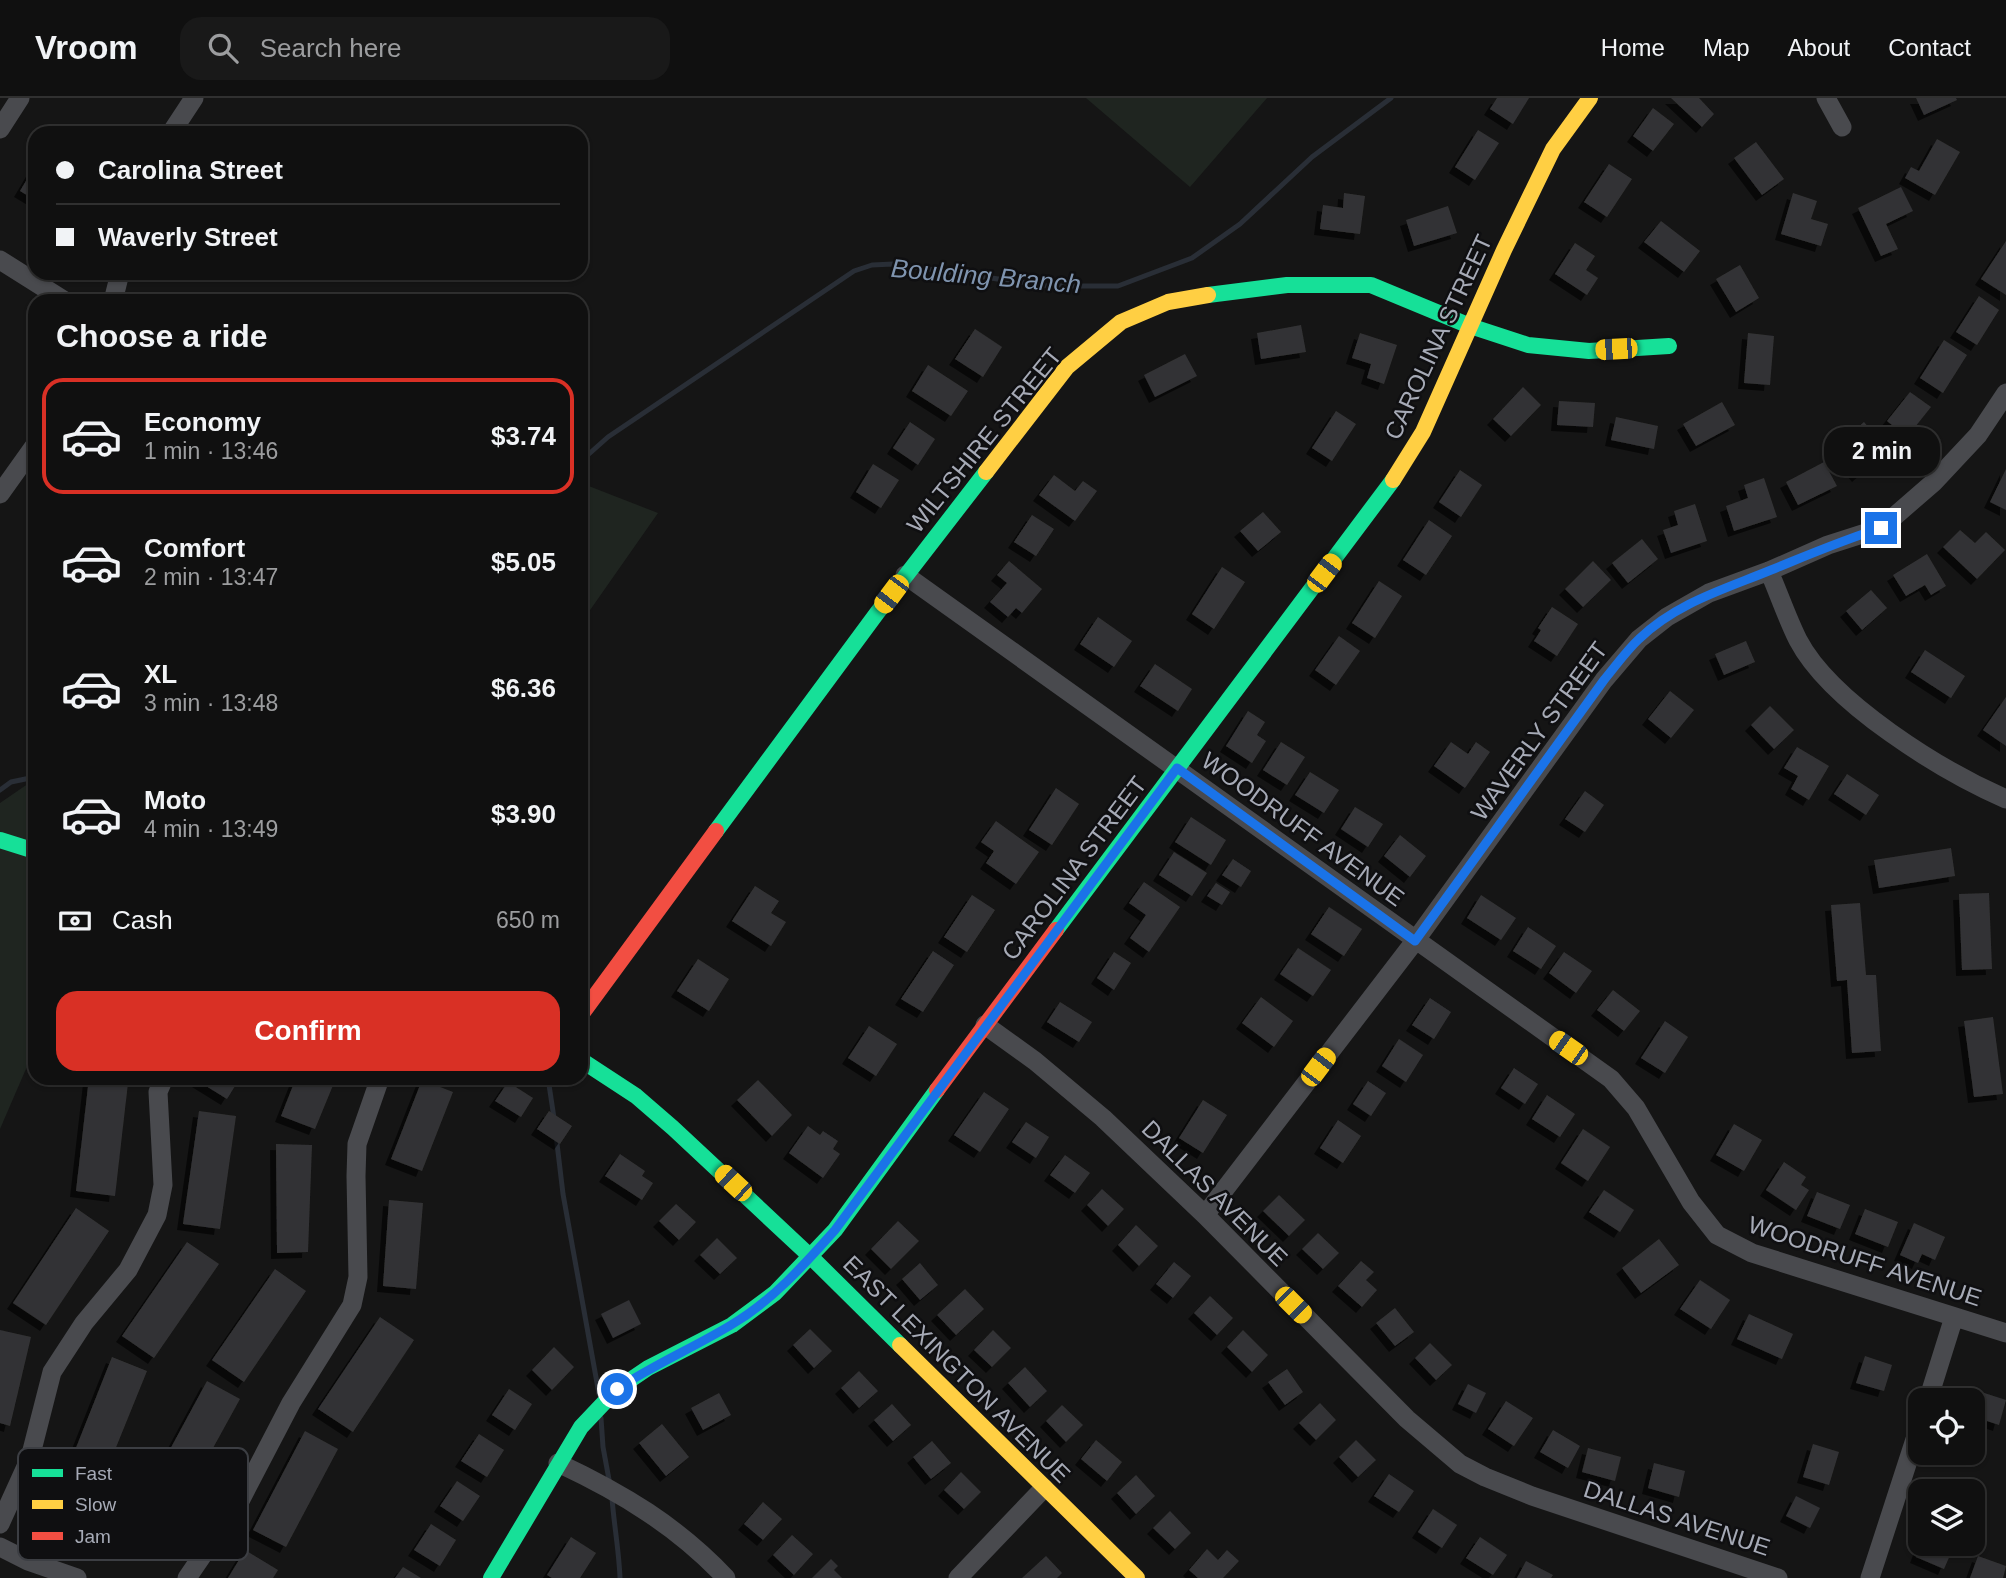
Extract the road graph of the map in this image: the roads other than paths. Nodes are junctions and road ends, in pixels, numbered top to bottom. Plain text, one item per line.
1 (20, 98) edge
2 (194, 98) edge
3 (1590, 98) edge
4 (1826, 98) edge
5 (176, 126) edge
6 (1843, 127) dead end
7 (0, 130) edge
8 (0, 260) edge
9 (28, 278) edge
10 (32, 280) edge
11 (54, 294) edge
12 (1470, 326) junction
13 (1669, 346) dead end
14 (2006, 393) edge
15 (28, 454) edge
16 (0, 494) edge
17 (1769, 571) junction
18 (905, 575) junction
19 (1177, 768) junction
20 (2006, 799) edge
21 (0, 840) edge
22 (28, 850) edge
23 (1415, 941) junction
24 (588, 1005) edge
25 (985, 1025) junction
26 (588, 1065) edge
27 (161, 1085) edge
28 (378, 1085) edge
29 (1205, 1214) junction
30 (811, 1257) junction
31 (1954, 1317) junction
32 (2006, 1333) edge
33 (1932, 1388) edge
34 (33, 1448) edge
35 (1908, 1461) edge
36 (558, 1463) junction
37 (18, 1484) edge
38 (248, 1486) edge
39 (1044, 1488) junction
40 (0, 1524) edge
41 (0, 1547) edge
42 (18, 1556) edge
43 (27, 1560) edge
44 (199, 1560) edge
45 (77, 1578) edge
46 (187, 1578) edge
47 (491, 1578) edge
48 (726, 1578) edge
49 (958, 1578) edge
50 (1137, 1578) edge
51 (1778, 1578) edge
52 (1870, 1578) edge

1 - 7 street
2 - 5 street
3 - 12 street, CAROLINA STREET
4 - 6 street
8 - 9 street
10 - 11 street
12 - 13 street, WILTSHIRE STREET
12 - 18 street, WILTSHIRE STREET
12 - 19 street, CAROLINA STREET
14 - 17 street, WAVERLY STREET
15 - 16 street
17 - 20 street
17 - 23 street, WAVERLY STREET
18 - 19 street, WOODRUFF AVENUE
18 - 24 street, WILTSHIRE STREET
19 - 23 street, WOODRUFF AVENUE
19 - 25 street, CAROLINA STREET
21 - 22 street
23 - 29 street, WAVERLY STREET
23 - 31 street, WOODRUFF AVENUE
25 - 29 street, DALLAS AVENUE
25 - 30 street, CAROLINA STREET
26 - 30 street, EAST LEXINGTON AVENUE
27 - 34 street
28 - 38 street
29 - 51 street, DALLAS AVENUE
30 - 36 street, CAROLINA STREET
30 - 39 street, EAST LEXINGTON AVENUE
31 - 32 street, WOODRUFF AVENUE
31 - 33 street
35 - 52 street
36 - 47 street, CAROLINA STREET
36 - 48 street
37 - 40 street
39 - 49 street
39 - 50 street, EAST LEXINGTON AVENUE
41 - 42 street
43 - 45 street
44 - 46 street

